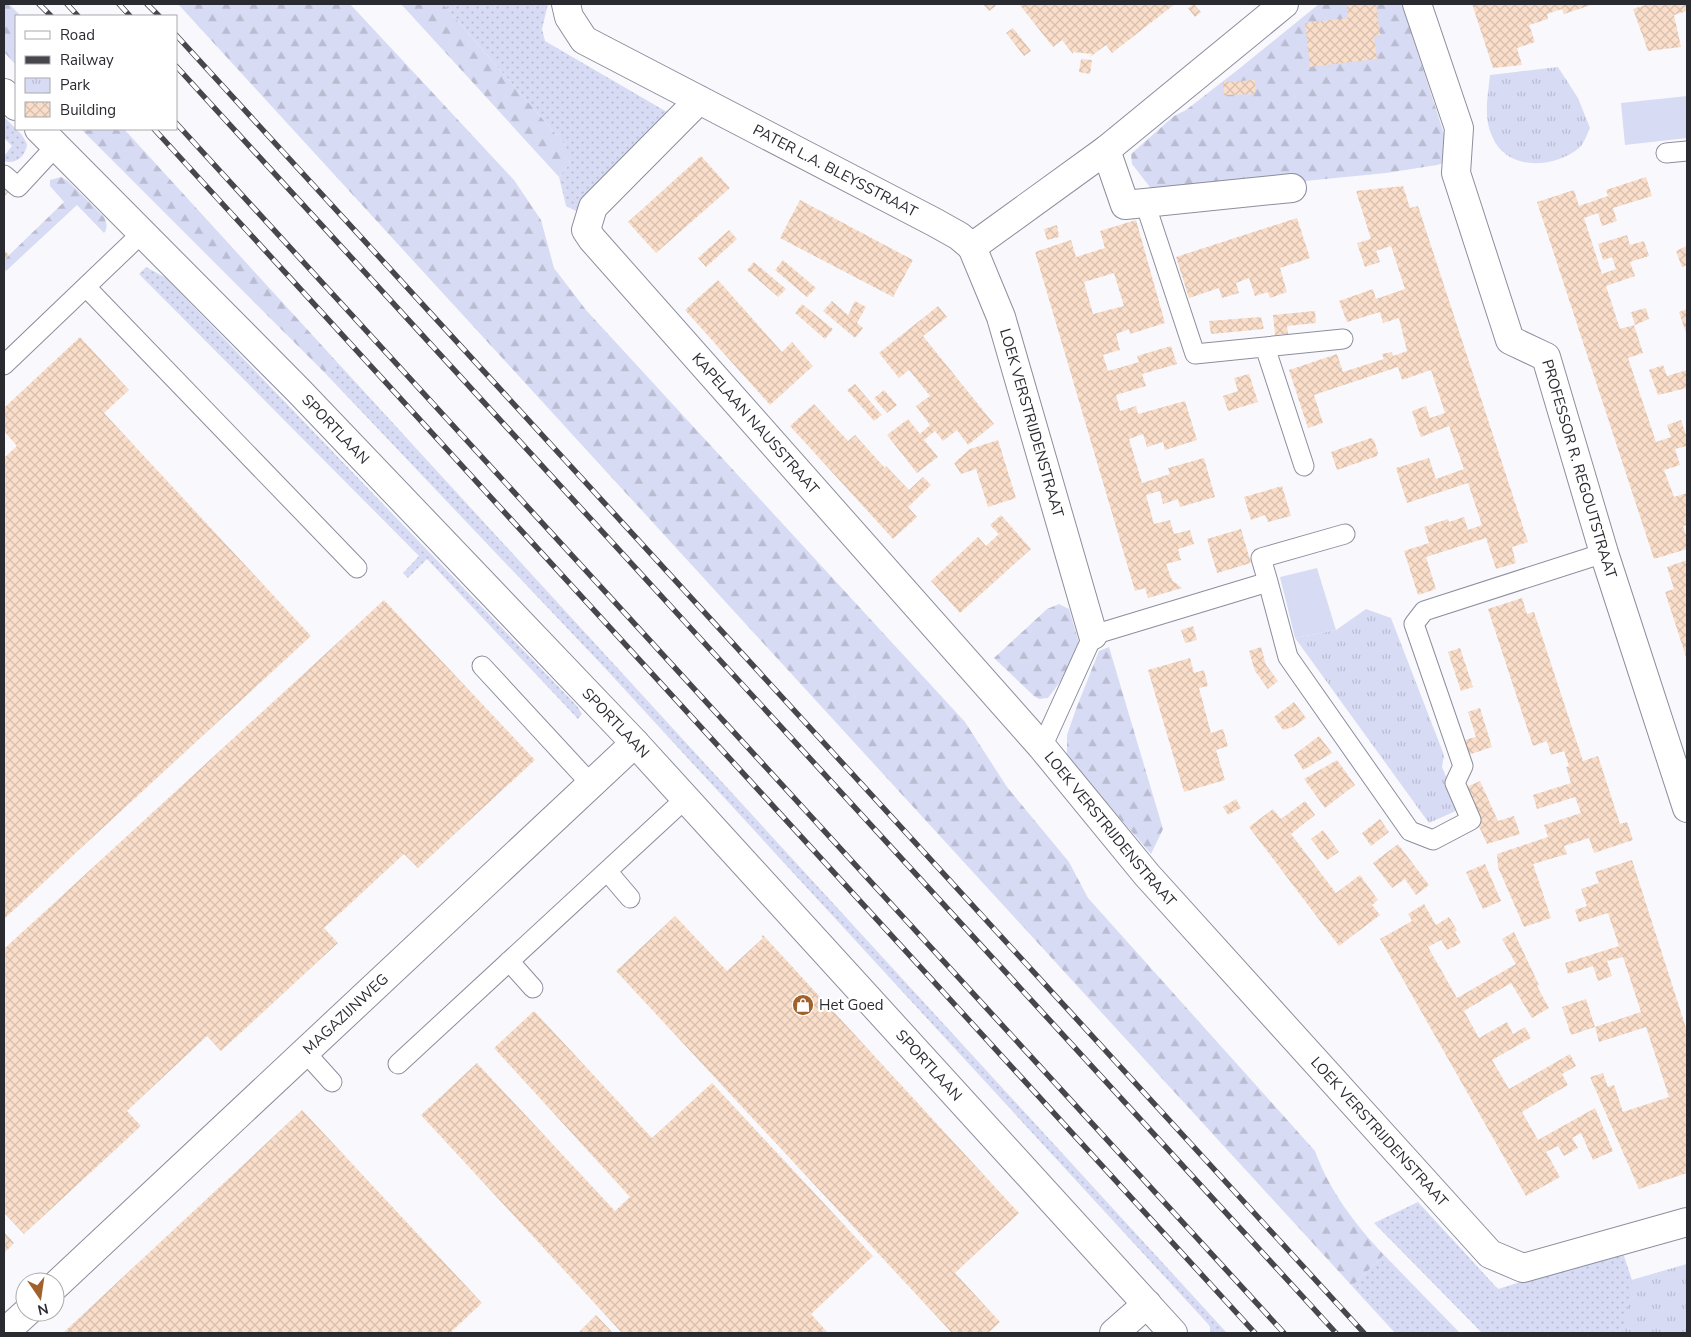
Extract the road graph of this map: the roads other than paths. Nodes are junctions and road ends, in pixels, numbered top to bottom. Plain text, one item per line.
1 (566, 4) edge
2 (1284, 4) edge
3 (1417, 4) edge
4 (4, 93) edge
5 (699, 100) junction
6 (15, 105) edge
7 (48, 137) edge
8 (1106, 150) junction
9 (1687, 150) edge
10 (1666, 153) dead end
11 (4, 175) edge
12 (1292, 188) dead end
13 (1145, 203) junction
14 (142, 233) junction
15 (972, 247) junction
16 (86, 287) junction
17 (1343, 339) dead end
18 (1265, 347) junction
19 (4, 365) edge
20 (1304, 466) dead end
21 (1345, 534) dead end
22 (1604, 554) junction
23 (356, 568) dead end
24 (1268, 582) junction
25 (1094, 636) junction
26 (482, 666) dead end
27 (635, 743) junction
28 (1042, 747) junction
29 (591, 784) junction
30 (686, 799) junction
31 (1687, 808) edge
32 (607, 871) junction
33 (630, 898) dead end
34 (509, 961) junction
35 (533, 988) dead end
36 (305, 1052) junction
37 (398, 1064) dead end
38 (332, 1082) dead end
39 (1687, 1222) edge
40 (65, 1277) edge
41 (1147, 1304) junction
42 (16, 1322) edge
43 (4, 1333) edge
44 (1114, 1333) edge
45 (1173, 1333) edge

1 - 5 street, PATER L.A. BLEYSSTRAAT
2 - 8 street
3 - 22 street, PROFESSOR R. REGOUTSTRAAT
4 - 6 street
5 - 15 street, PATER L.A. BLEYSSTRAAT
5 - 28 street, KAPELAAN NAUSSTRAAT
7 - 11 lane
7 - 14 street, SPORTLAAN
8 - 13 street
8 - 15 street
9 - 10 lane
12 - 13 street
13 - 18 lane
14 - 16 lane
14 - 27 street, SPORTLAAN
15 - 25 street, LOEK VERSTRIJDENSTRAAT
16 - 19 lane
16 - 23 lane
17 - 18 lane
18 - 20 lane
21 - 24 lane
22 - 24 lane
22 - 31 street, PROFESSOR R. REGOUTSTRAAT
24 - 25 lane
25 - 28 lane, LOEK VERSTRIJDENSTRAAT
26 - 29 lane
27 - 29 street, MAGAZIJNWEG
27 - 30 street, SPORTLAAN
28 - 39 street, LOEK VERSTRIJDENSTRAAT
29 - 36 street, MAGAZIJNWEG
30 - 32 lane
30 - 41 street, SPORTLAAN
32 - 33 lane
32 - 34 lane
34 - 35 lane
34 - 37 lane
36 - 38 lane
36 - 40 street, MAGAZIJNWEG
41 - 44 street
41 - 45 street, SPORTLAAN
42 - 43 street

